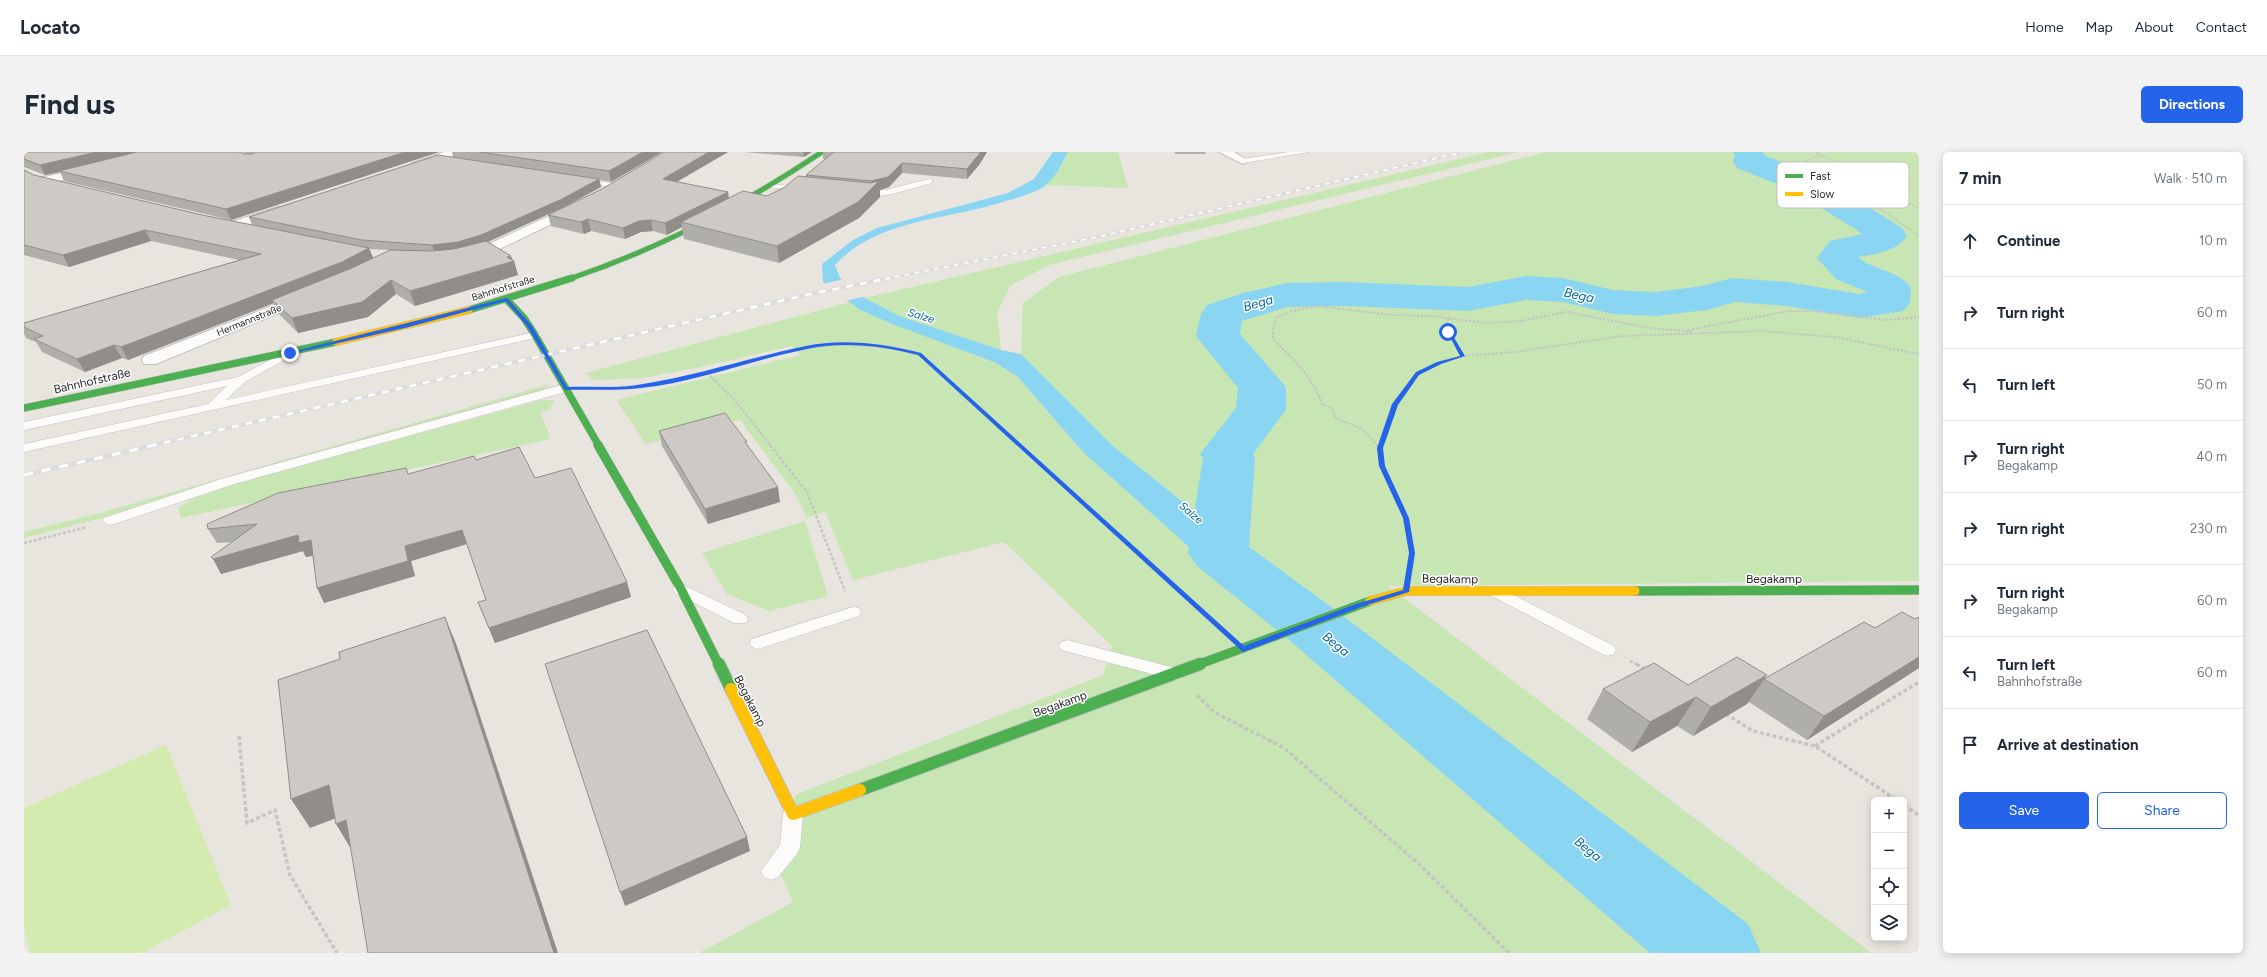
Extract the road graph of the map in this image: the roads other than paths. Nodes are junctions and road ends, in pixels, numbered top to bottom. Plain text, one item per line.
1 (822, 152) edge
2 (1225, 152) edge
3 (1305, 152) edge
4 (443, 156) edge
5 (1243, 161) joint
6 (104, 166) edge
7 (408, 168) edge
8 (30, 174) edge
9 (630, 178) edge
10 (574, 179) edge
11 (44, 181) junction
12 (929, 181) edge
13 (67, 186) edge
14 (617, 186) junction
15 (772, 186) junction
16 (811, 190) edge
17 (853, 194) edge
18 (289, 207) edge
19 (215, 224) edge
20 (230, 227) junction
21 (259, 232) edge
22 (456, 258) edge
23 (316, 293) edge
24 (507, 300) junction
25 (535, 335) junction
26 (290, 353) junction
27 (150, 360) dead end
28 (165, 376) junction
29 (241, 380) junction
30 (565, 388) junction
31 (63, 390) dead end
32 (212, 407) junction
33 (24, 408) edge
34 (24, 426) edge
35 (24, 448) edge
36 (109, 521) road end
37 (681, 589) junction
38 (1919, 590) edge
39 (1498, 592) junction
40 (853, 612) road end
41 (740, 619) dead end
42 (758, 643) dead end
43 (1066, 646) dead end
44 (1608, 650) road end
45 (1176, 674) junction
46 (794, 814) junction
47 (771, 871) dead end

1 - 15 street, Bahnhofstraße
2 - 5 street
3 - 5 lane
4 - 7 street
6 - 11 street
8 - 11 street
9 - 14 street
10 - 14 lane
11 - 13 street
12 - 17 lane
14 - 22 street
15 - 16 lane
15 - 24 street, Bahnhofstraße
18 - 20 street
19 - 20 street
20 - 21 street
23 - 27 street, Hermannstraße
24 - 25 street, Begakamp
24 - 26 street, Bahnhofstraße
25 - 30 street, Begakamp
25 - 32 lane
26 - 28 street, Bahnhofstraße
26 - 29 lane
28 - 31 street, Bahnhofstraße
28 - 33 street, Bahnhofstraße
29 - 32 lane
29 - 34 lane
30 - 36 lane
30 - 37 street, Begakamp
32 - 35 lane
37 - 41 lane
37 - 46 street, Begakamp
38 - 39 street, Begakamp
39 - 44 lane
39 - 45 street, Begakamp
40 - 42 lane
43 - 45 lane
45 - 46 street, Begakamp
46 - 47 lane

